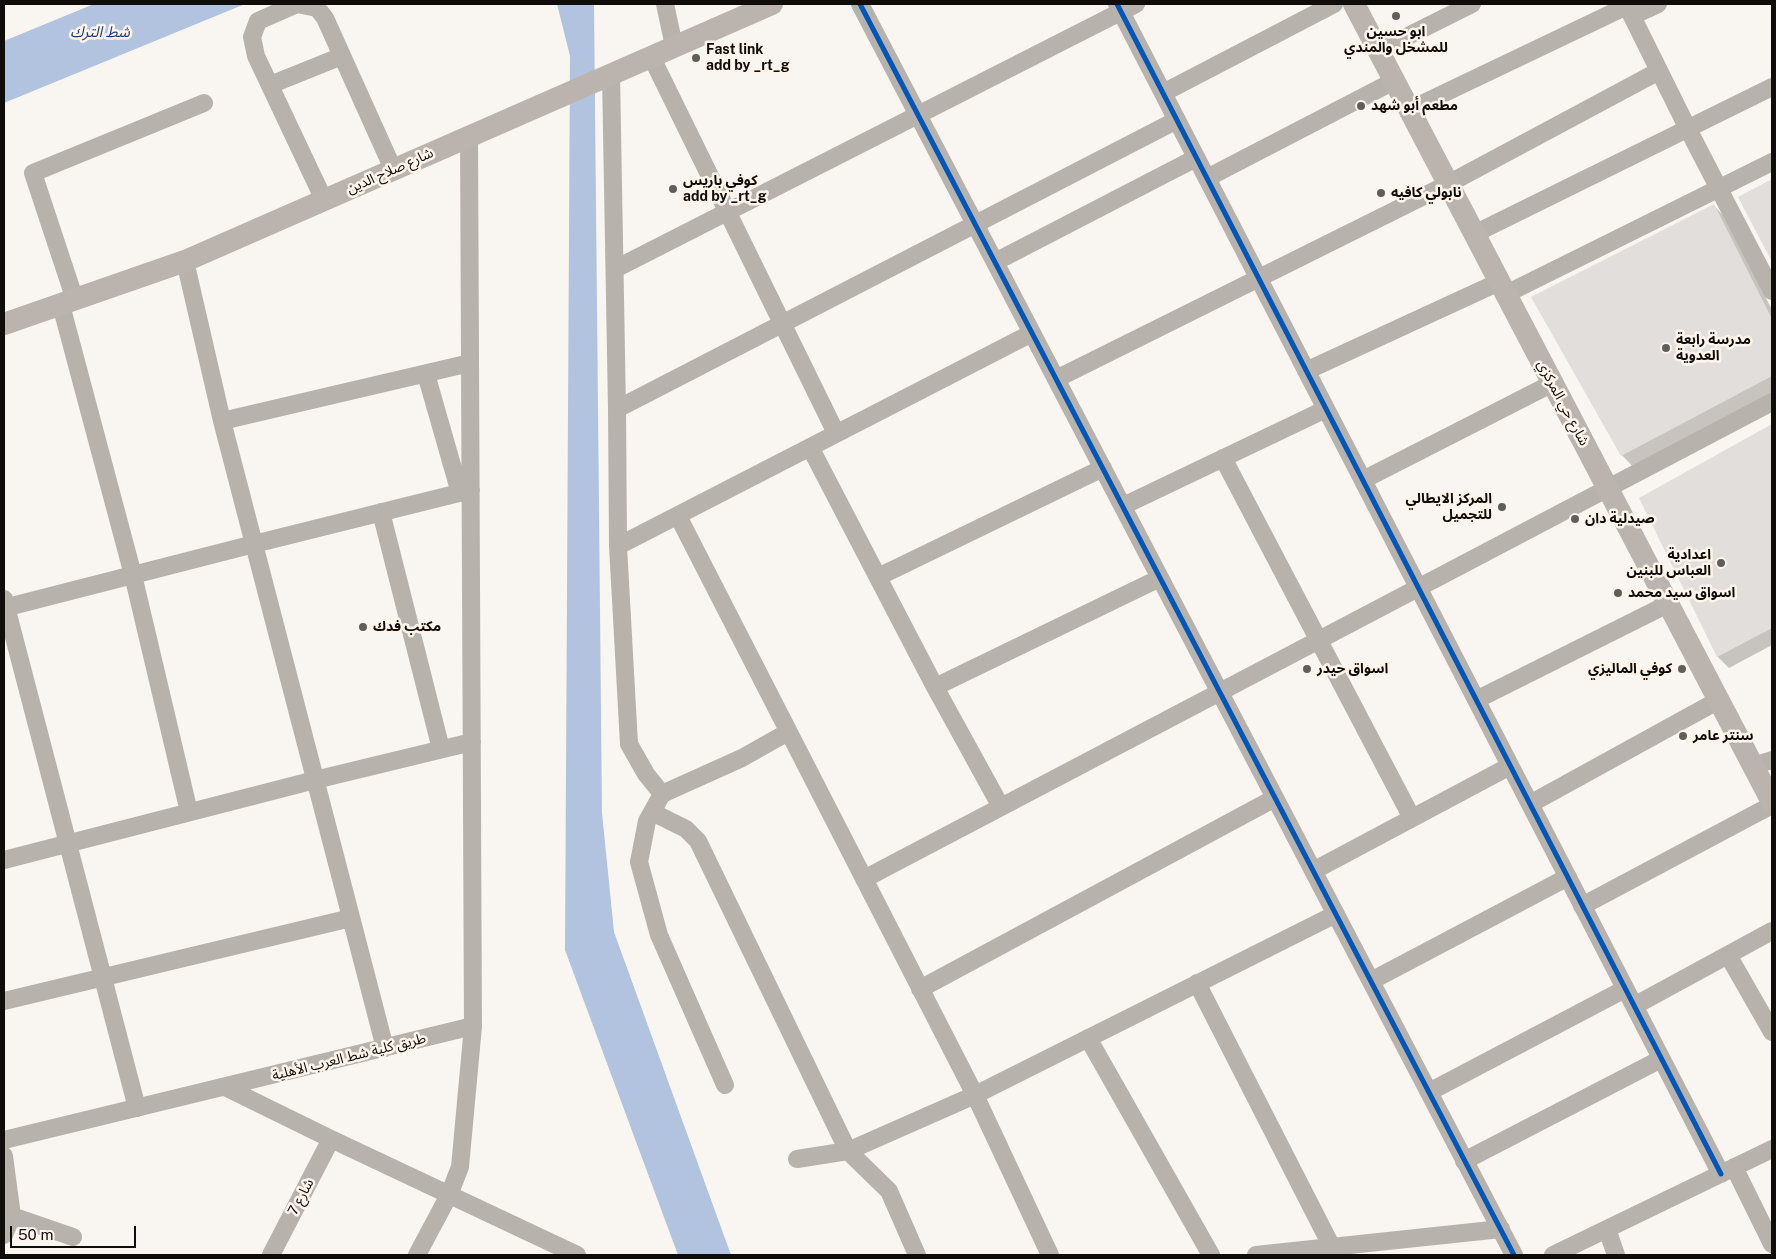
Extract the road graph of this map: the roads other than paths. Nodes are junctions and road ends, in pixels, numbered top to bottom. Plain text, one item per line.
1 (665, 4) edge
2 (772, 4) edge
3 (860, 4) edge
4 (1334, 4) edge
5 (1354, 4) edge
6 (1472, 4) edge
7 (1658, 4) edge
8 (1125, 6) edge
9 (1628, 9) edge
10 (674, 46) junction
11 (1378, 51) junction
12 (342, 56) junction
13 (651, 56) junction
14 (1659, 71) junction
15 (611, 74) junction
16 (1394, 81) junction
17 (270, 86) junction
18 (1772, 87) edge
19 (1163, 93) junction
20 (204, 103) dead end
21 (1409, 110) junction
22 (918, 115) junction
23 (1176, 120) junction
24 (1688, 129) junction
25 (470, 136) junction
26 (1196, 158) junction
27 (1772, 162) edge
28 (393, 169) junction
29 (1207, 178) junction
30 (1448, 184) junction
31 (1719, 188) junction
32 (324, 200) junction
33 (727, 212) junction
34 (975, 224) junction
35 (1474, 234) junction
36 (185, 261) junction
37 (995, 262) junction
38 (615, 269) junction
39 (1258, 277) junction
40 (1503, 288) junction
41 (1772, 291) edge
42 (68, 303) junction
43 (4, 324) edge
44 (782, 324) junction
45 (1032, 333) junction
46 (470, 364) junction
47 (1306, 371) junction
48 (426, 374) junction
49 (1056, 379) junction
50 (1553, 383) junction
51 (1772, 402) edge
52 (617, 409) junction
53 (1326, 409) junction
54 (222, 421) junction
55 (836, 434) junction
56 (810, 447) junction
57 (1224, 458) junction
58 (1103, 468) junction
59 (1363, 480) junction
60 (1608, 489) junction
61 (465, 492) junction
62 (1123, 506) junction
63 (381, 512) junction
64 (678, 516) junction
65 (254, 544) junction
66 (618, 546) junction
67 (133, 575) junction
68 (878, 577) junction
69 (1160, 578) junction
70 (1418, 588) junction
71 (1668, 604) junction
72 (5, 605) edge
73 (1319, 640) junction
74 (935, 687) junction
75 (1220, 692) junction
76 (1476, 700) junction
77 (1719, 700) junction
78 (788, 732) junction
79 (472, 742) junction
80 (442, 749) junction
81 (1763, 763) edge
82 (1510, 766) junction
83 (315, 780) junction
84 (662, 794) junction
85 (1275, 798) junction
86 (1772, 803) edge
87 (1530, 804) junction
88 (1001, 807) junction
89 (189, 812) junction
90 (652, 812) junction
91 (1412, 818) junction
92 (68, 844) junction
93 (4, 860) edge
94 (1313, 871) junction
95 (1568, 878) junction
96 (864, 879) junction
97 (1582, 906) junction
98 (1336, 914) junction
99 (351, 918) junction
100 (1772, 931) edge
101 (1728, 955) junction
102 (103, 976) junction
103 (1371, 981) junction
104 (1197, 984) junction
105 (920, 988) junction
106 (1626, 989) junction
107 (4, 1001) edge
108 (1634, 1006) junction
109 (473, 1026) junction
110 (1772, 1032) edge
111 (1088, 1038) junction
112 (384, 1048) junction
113 (1661, 1058) junction
114 (725, 1085) dead end
115 (226, 1087) junction
116 (1429, 1092) junction
117 (974, 1095) junction
118 (137, 1108) junction
119 (331, 1139) junction
120 (4, 1140) edge
121 (1772, 1149) edge
122 (848, 1151) junction
123 (4, 1156) edge
124 (797, 1159) dead end
125 (1464, 1161) junction
126 (1727, 1171) junction
127 (449, 1195) junction
128 (12, 1216) junction
129 (1501, 1229) junction
130 (1607, 1229) junction
131 (4, 1234) edge
132 (73, 1237) dead end
133 (1772, 1244) edge
134 (1334, 1251) edge
135 (271, 1255) edge
136 (417, 1255) edge
137 (577, 1255) edge
138 (917, 1255) edge
139 (1050, 1255) edge
140 (1211, 1255) edge
141 (1256, 1255) edge
142 (1514, 1255) edge
143 (1553, 1255) edge
144 (1616, 1255) edge

1 - 10 street
2 - 10 main road, شارع صلاح الدين
3 - 22 street
4 - 19 street
5 - 11 main road, شارع حي المركزي
6 - 11 street
7 - 9 street
8 - 19 street
8 - 22 street
9 - 14 street
9 - 21 street
10 - 13 main road, شارع صلاح الدين
11 - 16 main road, شارع حي المركزي
12 - 17 street
12 - 17 street
12 - 28 street
13 - 15 main road, شارع صلاح الدين
13 - 33 street
14 - 24 street
14 - 30 street
15 - 25 main road, شارع صلاح الدين
15 - 38 street
16 - 21 main road, شارع حي المركزي
16 - 29 street
17 - 32 street
18 - 24 street
19 - 23 street
20 - 42 street
21 - 30 main road, شارع حي المركزي
22 - 33 street
22 - 34 street
23 - 26 street
23 - 34 street
24 - 31 street
24 - 35 street
25 - 28 main road, شارع صلاح الدين
25 - 46 street
26 - 29 street
26 - 37 street
27 - 31 street
28 - 32 main road, شارع صلاح الدين
29 - 39 street
30 - 35 main road, شارع حي المركزي
30 - 39 street
31 - 40 street
31 - 41 street
32 - 36 main road, شارع صلاح الدين
33 - 38 street
33 - 44 street
34 - 37 street
34 - 44 street
35 - 40 main road, شارع حي المركزي
36 - 42 main road, شارع صلاح الدين
36 - 54 street
37 - 45 street
38 - 52 street
39 - 47 street
39 - 49 street
40 - 47 street
40 - 50 main road, شارع حي المركزي
42 - 43 main road, شارع صلاح الدين
42 - 67 street
44 - 52 street
44 - 55 street
45 - 49 street
45 - 55 street
46 - 48 street
46 - 61 street
47 - 53 street
48 - 54 street
48 - 61 street
49 - 58 street
50 - 59 street
50 - 60 main road, شارع حي المركزي
51 - 60 street
52 - 66 street
53 - 57 street
53 - 59 street
54 - 65 street
55 - 56 street
56 - 64 street
56 - 68 street
57 - 62 street
57 - 73 street
58 - 62 street
58 - 68 street
59 - 70 street
60 - 70 street
60 - 71 main road, شارع حي المركزي
61 - 63 street
61 - 79 street
62 - 69 street
63 - 65 street
63 - 80 street
64 - 66 street
64 - 78 street
65 - 67 street
65 - 83 street
66 - 84 street
67 - 72 street
67 - 89 street
68 - 74 street
69 - 74 street
69 - 75 street
70 - 73 street
70 - 76 street
71 - 76 street
71 - 77 main road, شارع حي المركزي
72 - 92 street
73 - 75 street
73 - 91 street
74 - 88 street
75 - 85 street
75 - 88 street
76 - 82 street
77 - 81 main road, شارع حي المركزي
77 - 87 street
78 - 84 street
78 - 96 street
79 - 80 street
79 - 109 street
80 - 83 street
81 - 86 main road, شارع حي المركزي
82 - 87 street
82 - 91 street
83 - 89 street
83 - 99 street
84 - 90 street
85 - 94 street
85 - 105 street
86 - 97 street
87 - 95 street
88 - 96 street
89 - 92 street
90 - 114 street
90 - 122 street
91 - 94 street
92 - 93 street
92 - 102 street
94 - 98 street
95 - 97 street
95 - 103 street
96 - 105 street
97 - 106 street
98 - 103 street
98 - 104 street
99 - 102 street
99 - 112 street
100 - 101 street
101 - 108 street
101 - 110 street
102 - 107 street
102 - 118 street
103 - 116 street
104 - 111 street
104 - 134 street
105 - 117 street
106 - 108 street
106 - 116 street
108 - 113 street
109 - 112 street, طريق كلية شط العرب الأهلية
109 - 127 street
111 - 117 street
111 - 140 street
112 - 115 street, طريق كلية شط العرب الأهلية
113 - 125 street
113 - 126 street
115 - 118 street, طريق كلية شط العرب الأهلية
115 - 119 street
116 - 125 street
117 - 122 street
117 - 139 street
118 - 120 street, طريق كلية شط العرب الأهلية
119 - 127 street
119 - 135 street, شارع 7
121 - 126 street
122 - 124 street
122 - 138 street
123 - 128 street
125 - 129 street
126 - 130 street
126 - 133 street
127 - 136 street
127 - 137 street
128 - 131 street
128 - 132 street
129 - 134 street
129 - 142 street
130 - 143 street
130 - 144 street
134 - 141 street

